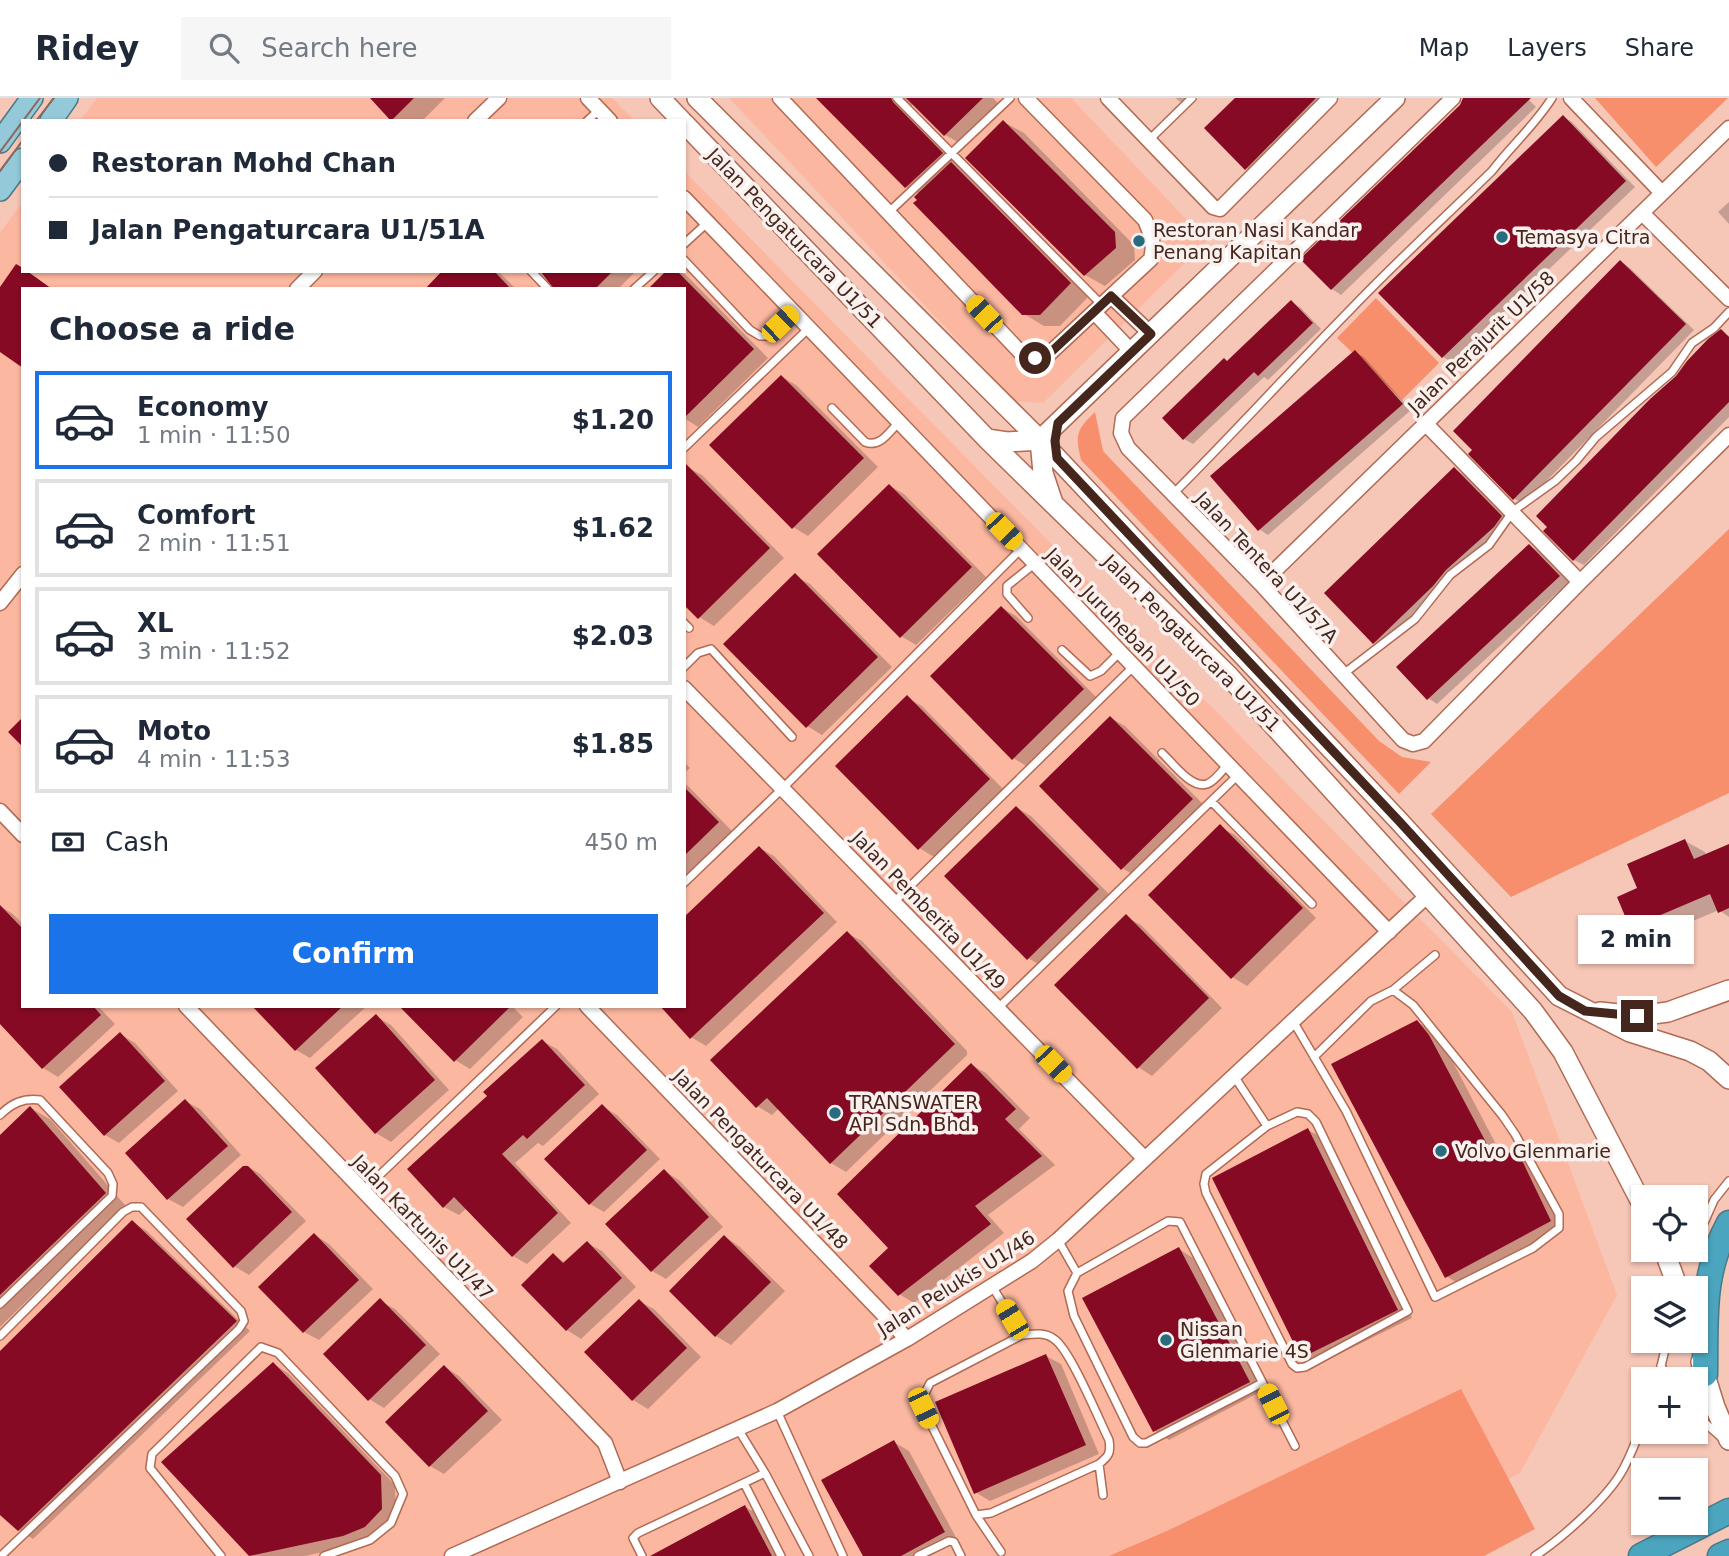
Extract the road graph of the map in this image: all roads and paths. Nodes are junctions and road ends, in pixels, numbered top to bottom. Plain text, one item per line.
1 (32, 98) edge
2 (68, 98) edge
3 (499, 98) edge
4 (588, 98) edge
5 (660, 98) edge
6 (697, 98) edge
7 (780, 98) edge
8 (897, 98) edge
9 (1010, 98) edge
10 (1026, 98) edge
11 (1108, 98) edge
12 (1192, 98) edge
13 (1331, 98) edge
14 (1395, 98) edge
15 (1453, 98) edge
16 (1552, 98) edge
17 (1571, 98) edge
18 (599, 110) junction
19 (52, 119) edge
20 (477, 119) edge
21 (589, 119) edge
22 (608, 119) edge
23 (680, 119) edge
24 (686, 125) edge
25 (1729, 128) edge
26 (1149, 140) junction
27 (0, 142) edge
28 (952, 153) junction
29 (21, 162) edge
30 (0, 190) edge
31 (1662, 193) junction
32 (686, 203) edge
33 (888, 212) junction
34 (1642, 213) junction
35 (708, 223) junction
36 (686, 242) edge
37 (686, 262) edge
38 (313, 273) edge
39 (533, 273) edge
40 (652, 273) edge
41 (299, 287) edge
42 (546, 287) edge
43 (637, 287) edge
44 (1729, 299) edge
45 (1102, 304) junction
46 (793, 312) junction
47 (1729, 312) edge
48 (809, 328) junction
49 (1151, 334) junction
50 (1132, 352) junction
51 (832, 408) dead end
52 (1020, 418) junction
53 (899, 422) junction
54 (1058, 423) junction
55 (1426, 424) junction
56 (1729, 435) edge
57 (986, 439) junction
58 (1041, 440) junction
59 (686, 447) edge
60 (1057, 458) junction
61 (1173, 494) junction
62 (1055, 507) junction
63 (1513, 511) junction
64 (1021, 549) junction
65 (1035, 563) junction
66 (21, 577) edge
67 (1580, 582) junction
68 (1261, 584) junction
69 (0, 603) edge
70 (1028, 618) dead end
71 (1062, 650) dead end
72 (1120, 652) junction
73 (686, 665) edge
74 (1134, 666) junction
75 (1342, 675) junction
76 (686, 690) edge
77 (792, 737) dead end
78 (1162, 752) dead end
79 (1233, 770) junction
80 (783, 788) junction
81 (1212, 802) junction
82 (0, 811) edge
83 (21, 833) edge
84 (686, 881) edge
85 (1429, 894) junction
86 (894, 902) junction
87 (1311, 904) dead end
88 (1389, 932) junction
89 (1434, 955) dead end
90 (1393, 990) junction
91 (1729, 990) edge
92 (188, 1008) edge
93 (554, 1008) edge
94 (589, 1008) edge
95 (998, 1008) junction
96 (1585, 1011) junction
97 (1293, 1021) junction
98 (1314, 1057) junction
99 (1234, 1076) junction
100 (1729, 1079) edge
101 (0, 1115) edge
102 (1267, 1126) junction
103 (1145, 1158) junction
104 (1729, 1181) edge
105 (1632, 1185) edge
106 (363, 1192) junction
107 (1708, 1214) edge
108 (1729, 1223) edge
109 (1058, 1240) junction
110 (1077, 1273) junction
111 (992, 1286) junction
112 (0, 1304) edge
113 (1022, 1335) junction
114 (0, 1336) edge
115 (907, 1339) junction
116 (1664, 1353) edge
117 (1661, 1366) edge
118 (1705, 1367) edge
119 (1262, 1383) junction
120 (1708, 1384) edge
121 (777, 1412) junction
122 (1708, 1425) edge
123 (738, 1429) junction
124 (1729, 1442) edge
125 (1634, 1444) edge
126 (1295, 1446) dead end
127 (1099, 1464) junction
128 (765, 1472) junction
129 (620, 1482) junction
130 (744, 1483) junction
131 (1103, 1495) dead end
132 (1729, 1511) edge
133 (976, 1515) junction
134 (1001, 1552) dead end
135 (1729, 1552) edge
136 (1, 1556) edge
137 (221, 1556) edge
138 (324, 1556) edge
139 (454, 1556) edge
140 (642, 1556) edge
141 (781, 1556) edge
142 (809, 1556) edge
143 (843, 1556) edge
144 (918, 1556) edge
145 (961, 1556) edge
146 (1535, 1556) edge
147 (1641, 1556) edge
148 (1720, 1556) edge

1 - 27 main road
2 - 19 main road
3 - 20 street
4 - 18 street
5 - 23 main road, Jalan Pengaturcara U1/51
6 - 52 main road, Jalan Pengaturcara U1/51
7 - 33 street
8 - 28 lane
9 - 28 lane
10 - 45 street
11 - 26 street
12 - 26 lane
13 - 26 street
14 - 49 main road
15 - 61 street, Jalan Tentera U1/57A
16 - 61 lane
17 - 31 street
18 - 21 lane
18 - 22 street
24 - 57 main road, Jalan Pengaturcara U1/51
25 - 31 street, Jalan Perajurit U1/58
28 - 33 lane
28 - 45 lane
29 - 30 main road
31 - 34 street, Jalan Perajurit U1/58
32 - 35 street, Jalan Juruhebah U1/50
33 - 45 street
34 - 44 street
34 - 55 street, Jalan Perajurit U1/58
35 - 36 lane
35 - 46 street, Jalan Juruhebah U1/50
37 - 46 lane
38 - 41 street
39 - 42 lane
40 - 43 lane
45 - 49 street
45 - 50 street
46 - 48 street, Jalan Juruhebah U1/50
47 - 63 lane
48 - 53 street, Jalan Juruhebah U1/50
48 - 59 lane
49 - 50 main road
50 - 54 main road
51 - 53 lane
52 - 54 main road
52 - 58 main road, Jalan Pengaturcara U1/51
53 - 64 street, Jalan Juruhebah U1/50
54 - 58 main road
54 - 60 main road
55 - 63 street
55 - 68 street, Jalan Perajurit U1/58
56 - 67 street, Jalan Tentera U1/57A
57 - 58 main road
57 - 62 main road, Jalan Pengaturcara U1/51
58 - 60 main road, Jalan Pengaturcara U1/51
58 - 62 main road
60 - 96 main road, Jalan Pengaturcara U1/51
61 - 68 street, Jalan Tentera U1/57A
62 - 85 main road, Jalan Pengaturcara U1/51
63 - 67 street
63 - 75 lane
64 - 65 street, Jalan Juruhebah U1/50
64 - 80 lane
65 - 70 lane
65 - 72 street, Jalan Juruhebah U1/50
66 - 69 street
67 - 75 street, Jalan Tentera U1/57A
68 - 75 street, Jalan Tentera U1/57A
71 - 72 lane
72 - 74 street, Jalan Juruhebah U1/50
73 - 77 lane
74 - 79 street, Jalan Juruhebah U1/50
74 - 86 lane
76 - 80 street, Jalan Pemberita U1/49
78 - 79 lane
79 - 81 lane
79 - 88 street, Jalan Juruhebah U1/50
80 - 84 lane
80 - 86 street, Jalan Pemberita U1/49
81 - 87 lane
81 - 95 lane
82 - 83 street
85 - 88 street, Jalan Pelukis U1/46
85 - 105 main road, Jalan Pengaturcara U1/51
86 - 95 street, Jalan Pemberita U1/49
88 - 97 street, Jalan Pelukis U1/46
89 - 90 lane
90 - 98 lane
90 - 98 lane
91 - 96 main road
92 - 106 street, Jalan Kartunis U1/47
93 - 106 lane
94 - 115 street, Jalan Pengaturcara U1/48
95 - 103 street, Jalan Pemberita U1/49
96 - 100 main road, Jalan Pengaturcara U1/51
97 - 98 lane
97 - 99 street, Jalan Pelukis U1/46
99 - 102 lane
99 - 103 street, Jalan Pelukis U1/46
101 - 112 lane
102 - 102 lane
103 - 109 street, Jalan Pelukis U1/46
104 - 107 lane
106 - 129 street, Jalan Kartunis U1/47
108 - 118 highway
109 - 110 lane
109 - 111 street, Jalan Pelukis U1/46
110 - 119 lane
110 - 119 lane
111 - 113 lane
111 - 115 street, Jalan Pelukis U1/46
113 - 127 lane
113 - 133 lane
114 - 136 lane
115 - 121 street, Jalan Pelukis U1/46
116 - 117 lane
119 - 126 lane
120 - 124 main road
121 - 123 street, Jalan Pelukis U1/46
121 - 143 lane
122 - 124 lane
123 - 128 lane
123 - 129 street, Jalan Pelukis U1/46
125 - 146 lane
127 - 131 lane
127 - 133 lane
128 - 130 lane
128 - 142 lane
129 - 139 street, Jalan Pelukis U1/46
130 - 140 lane
130 - 141 lane
132 - 147 highway
133 - 134 lane
135 - 148 highway
137 - 138 lane
144 - 145 lane

